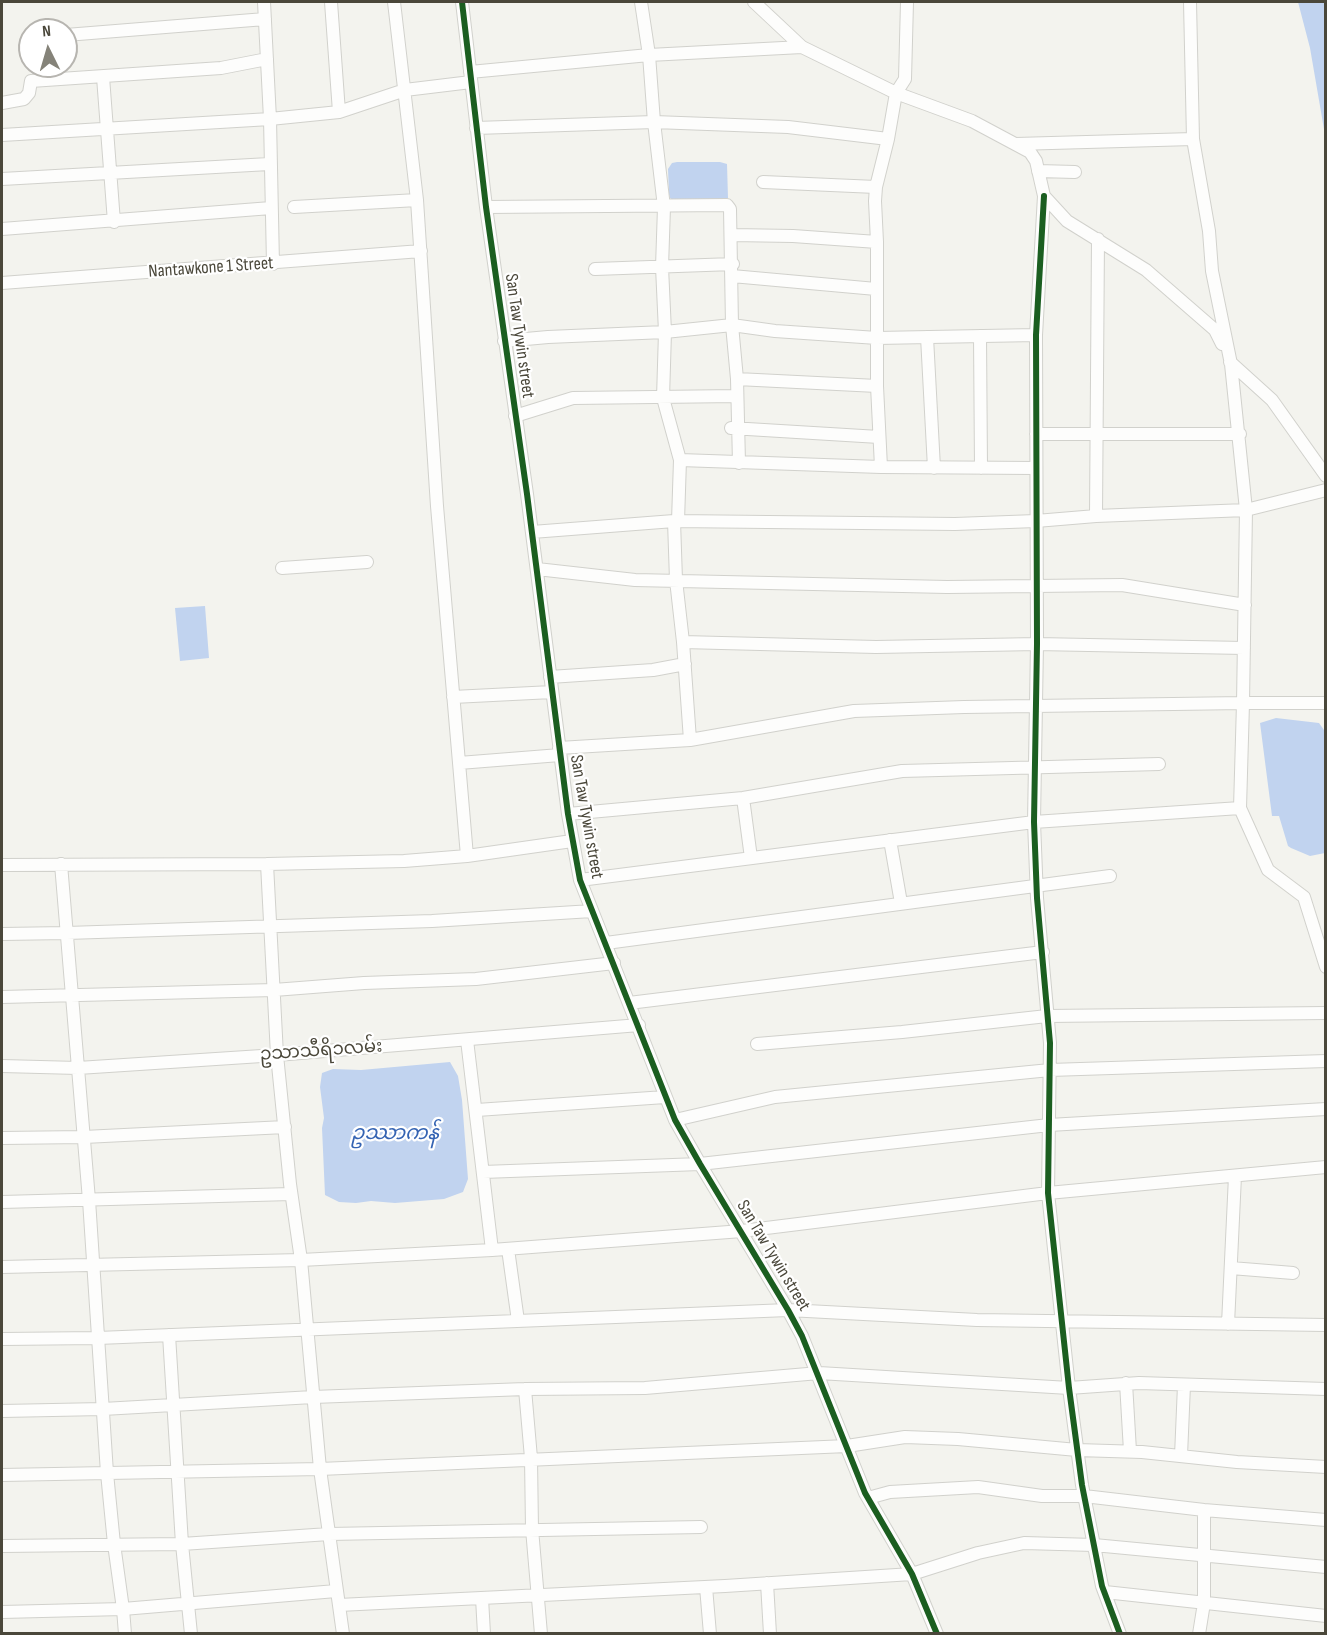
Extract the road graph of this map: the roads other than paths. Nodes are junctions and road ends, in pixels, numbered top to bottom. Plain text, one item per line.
1 (264, 2) edge
2 (330, 2) edge
3 (394, 2) edge
4 (462, 2) edge
5 (469, 2) edge
6 (641, 2) edge
7 (754, 2) edge
8 (907, 2) edge
9 (1190, 2) edge
10 (265, 19) junction
11 (78, 35) edge
12 (801, 47) junction
13 (649, 55) junction
14 (267, 58) junction
15 (103, 77) junction
16 (470, 77) junction
17 (405, 90) junction
18 (896, 93) junction
19 (2, 103) edge
20 (339, 112) junction
21 (270, 119) junction
22 (654, 122) junction
23 (108, 128) junction
24 (476, 128) junction
25 (2, 135) edge
26 (888, 139) junction
27 (1193, 139) junction
28 (1015, 144) junction
29 (270, 164) junction
30 (1038, 171) junction
31 (1075, 172) dead end
32 (110, 173) junction
33 (2, 179) edge
34 (763, 182) dead end
35 (876, 187) junction
36 (1044, 196) junction
37 (417, 200) junction
38 (294, 207) dead end
39 (486, 207) junction
40 (664, 207) junction
41 (271, 208) junction
42 (114, 222) junction
43 (2, 229) edge
44 (732, 235) junction
45 (1098, 239) junction
46 (877, 242) junction
47 (421, 251) junction
48 (273, 264) junction
49 (662, 267) junction
50 (595, 269) dead end
51 (733, 270) junction
52 (2, 283) edge
53 (876, 289) junction
54 (732, 325) junction
55 (665, 332) junction
56 (1036, 335) junction
57 (980, 336) junction
58 (927, 337) junction
59 (877, 338) junction
60 (504, 341) junction
61 (1231, 364) junction
62 (737, 379) junction
63 (877, 386) junction
64 (737, 396) junction
65 (663, 398) junction
66 (515, 416) junction
67 (733, 428) junction
68 (1036, 434) junction
69 (1096, 434) junction
70 (1240, 434) junction
71 (879, 436) junction
72 (680, 460) junction
73 (739, 463) junction
74 (881, 467) junction
75 (934, 468) junction
76 (981, 468) junction
77 (1036, 468) junction
78 (1326, 476) edge
79 (1326, 490) edge
80 (1246, 510) junction
81 (1096, 516) junction
82 (676, 521) junction
83 (1036, 521) junction
84 (532, 532) junction
85 (367, 562) dead end
86 (282, 568) dead end
87 (537, 569) junction
88 (676, 580) junction
89 (1037, 585) junction
90 (1245, 605) junction
91 (683, 642) junction
92 (1037, 644) junction
93 (1244, 648) junction
94 (685, 664) junction
95 (550, 677) junction
96 (552, 692) junction
97 (453, 698) junction
98 (1243, 703) junction
99 (1326, 703) edge
100 (1037, 706) junction
101 (690, 741) junction
102 (559, 752) junction
103 (459, 763) junction
104 (1159, 764) dead end
105 (1035, 766) junction
106 (743, 798) junction
107 (1240, 808) junction
108 (568, 814) junction
109 (1034, 822) junction
110 (890, 840) junction
111 (572, 841) junction
112 (467, 856) junction
113 (751, 858) junction
114 (61, 864) junction
115 (267, 864) junction
116 (2, 865) edge
117 (1110, 876) dead end
118 (580, 880) junction
119 (1038, 885) junction
120 (901, 903) junction
121 (592, 910) junction
122 (269, 926) junction
123 (67, 933) junction
124 (2, 934) edge
125 (606, 943) junction
126 (1043, 952) junction
127 (614, 963) junction
128 (1326, 967) edge
129 (274, 990) junction
130 (72, 994) junction
131 (2, 997) edge
132 (629, 1003) junction
133 (1326, 1013) edge
134 (1047, 1016) junction
135 (639, 1025) junction
136 (467, 1040) junction
137 (757, 1044) dead end
138 (277, 1055) junction
139 (1326, 1061) edge
140 (2, 1066) edge
141 (78, 1068) junction
142 (1050, 1070) junction
143 (665, 1097) junction
144 (1326, 1109) edge
145 (477, 1110) junction
146 (675, 1120) junction
147 (1049, 1125) junction
148 (285, 1127) junction
149 (84, 1137) junction
150 (2, 1138) edge
151 (700, 1164) junction
152 (1326, 1167) edge
153 (483, 1172) junction
154 (1235, 1176) junction
155 (1048, 1193) junction
156 (291, 1194) junction
157 (89, 1200) junction
158 (2, 1202) edge
159 (742, 1231) junction
160 (508, 1249) junction
161 (492, 1250) junction
162 (301, 1260) junction
163 (93, 1265) junction
164 (2, 1267) edge
165 (1230, 1268) junction
166 (1293, 1273) dead end
167 (788, 1310) junction
168 (518, 1320) junction
169 (1063, 1323) junction
170 (1228, 1324) junction
171 (1326, 1325) edge
172 (307, 1329) junction
173 (170, 1335) junction
174 (98, 1338) junction
175 (2, 1339) edge
176 (819, 1373) junction
177 (1126, 1383) junction
178 (1184, 1385) junction
179 (1069, 1388) junction
180 (525, 1389) junction
181 (1326, 1389) edge
182 (313, 1397) junction
183 (172, 1405) junction
184 (103, 1409) junction
185 (2, 1411) edge
186 (848, 1446) junction
187 (1077, 1450) junction
188 (1130, 1451) junction
189 (1181, 1456) junction
190 (531, 1458) junction
191 (1326, 1467) edge
192 (320, 1469) junction
193 (177, 1472) junction
194 (107, 1473) junction
195 (2, 1475) edge
196 (1084, 1496) junction
197 (868, 1498) junction
198 (1204, 1510) junction
199 (1326, 1520) edge
200 (701, 1527) dead end
201 (532, 1529) junction
202 (329, 1534) junction
203 (114, 1544) junction
204 (182, 1544) junction
205 (1094, 1545) junction
206 (2, 1546) edge
207 (1204, 1556) junction
208 (1326, 1567) edge
209 (912, 1574) junction
210 (766, 1583) junction
211 (706, 1587) junction
212 (336, 1592) junction
213 (1105, 1592) junction
214 (538, 1595) junction
215 (482, 1598) junction
216 (1204, 1603) junction
217 (188, 1604) junction
218 (339, 1605) junction
219 (123, 1609) junction
220 (2, 1612) edge
221 (1326, 1616) edge
222 (125, 1634) edge
223 (191, 1634) edge
224 (343, 1634) edge
225 (484, 1634) edge
226 (541, 1634) edge
227 (710, 1634) edge
228 (770, 1634) edge
229 (937, 1634) edge
230 (1120, 1634) edge
231 (1199, 1634) edge

1 - 10 street
2 - 20 street
3 - 17 street
4 - 5 street
4 - 16 street, San Taw Tywin street
6 - 13 street
7 - 12 street
8 - 18 street
9 - 27 street
10 - 11 street
10 - 14 street
12 - 13 street
12 - 18 street
13 - 16 street
13 - 22 street
14 - 15 street
14 - 21 street
15 - 19 street
15 - 23 street
16 - 17 street
16 - 24 street, San Taw Tywin street
17 - 20 street
17 - 37 street
18 - 26 street
18 - 28 street
20 - 21 street
21 - 23 street
21 - 29 street
22 - 24 street
22 - 26 street
22 - 40 street
23 - 25 street
23 - 32 street
24 - 39 street, San Taw Tywin street
26 - 35 street
27 - 28 street
27 - 61 street
28 - 30 street
29 - 32 street
29 - 41 street
30 - 31 street
30 - 36 street
32 - 33 street
32 - 42 street
34 - 35 street
35 - 46 street
36 - 45 street
36 - 56 street
37 - 38 street
37 - 47 street
39 - 40 street
39 - 60 street, San Taw Tywin street
40 - 44 street
40 - 49 street
41 - 42 street
41 - 48 street
42 - 43 street
44 - 46 street
44 - 51 street
45 - 61 street
45 - 69 street
46 - 53 street
47 - 48 street, Nantawkone 1 Street
47 - 97 street
48 - 52 street, Nantawkone 1 Street
49 - 50 street
49 - 51 street
49 - 55 street
51 - 53 street
51 - 54 street
53 - 59 street
54 - 55 street
54 - 59 street
54 - 62 street
55 - 60 street
55 - 65 street
56 - 57 street
56 - 68 street
57 - 58 street
57 - 76 street
58 - 59 street
58 - 75 street
59 - 63 street
60 - 66 street, San Taw Tywin street
61 - 70 street
61 - 78 street
62 - 63 street
62 - 64 street
63 - 71 street
64 - 65 street
64 - 67 street
65 - 66 street
65 - 72 street
66 - 84 street, San Taw Tywin street
67 - 71 street
67 - 73 street
68 - 69 street
68 - 77 street
69 - 70 street
69 - 81 street
70 - 80 street
71 - 74 street
72 - 73 street
72 - 82 street
73 - 74 street
74 - 75 street
75 - 76 street
76 - 77 street
77 - 83 street
79 - 80 street
80 - 81 street
80 - 90 street
81 - 83 street
82 - 83 street
82 - 84 street
82 - 88 street
83 - 89 street
84 - 87 street, San Taw Tywin street
85 - 86 street
87 - 88 street
87 - 95 street, San Taw Tywin street
88 - 89 street
88 - 91 street
89 - 90 street
89 - 92 street
90 - 93 street
91 - 92 street
91 - 94 street
92 - 93 street
92 - 100 street
93 - 98 street
94 - 95 street
94 - 101 street
95 - 96 street, San Taw Tywin street
96 - 97 street
96 - 102 street, San Taw Tywin street
97 - 103 street
98 - 99 street
98 - 100 street
98 - 107 street
100 - 101 street
100 - 105 street
101 - 102 street
102 - 103 street
102 - 108 street, San Taw Tywin street
103 - 112 street
104 - 105 street
105 - 106 street
105 - 109 street
106 - 108 street
106 - 113 street
107 - 109 street
107 - 128 street
108 - 111 street, San Taw Tywin street
109 - 110 street
109 - 119 street
110 - 113 street
110 - 120 street
111 - 112 street
111 - 118 street, San Taw Tywin street
112 - 115 street
113 - 118 street
114 - 115 street
114 - 116 street
114 - 123 street
115 - 122 street
117 - 119 street
118 - 121 street, San Taw Tywin street
119 - 120 street
119 - 126 street
120 - 125 street
121 - 122 street
121 - 125 street, San Taw Tywin street
122 - 123 street
122 - 129 street
123 - 124 street
123 - 130 street
125 - 127 street, San Taw Tywin street
126 - 132 street
126 - 134 street
127 - 129 street
127 - 132 street, San Taw Tywin street
129 - 130 street
129 - 138 street
130 - 131 street
130 - 141 street
132 - 135 street, San Taw Tywin street
133 - 134 street
134 - 137 street
134 - 142 street
135 - 136 street, ဥသာသီရိ၁လမ်း
135 - 143 street, San Taw Tywin street
136 - 138 street, ဥသာသီရိ၁လမ်း
136 - 145 street
138 - 141 street, ဥသာသီရိ၁လမ်း
138 - 148 street
139 - 142 street
140 - 141 street, ဥသာသီရိ၁လမ်း
141 - 149 street
142 - 146 street
142 - 147 street
143 - 145 street
143 - 146 street, San Taw Tywin street
144 - 147 street
145 - 153 street
146 - 151 street, San Taw Tywin street
147 - 151 street
147 - 155 street
148 - 149 street
148 - 156 street
149 - 150 street
149 - 157 street
151 - 153 street
151 - 159 street, San Taw Tywin street
152 - 154 street
153 - 161 street
154 - 155 street
154 - 165 street
155 - 159 street
155 - 169 street
156 - 157 street
156 - 162 street
157 - 158 street
157 - 163 street
159 - 160 street
159 - 167 street, San Taw Tywin street
160 - 161 street
160 - 168 street
161 - 162 street
162 - 163 street
162 - 172 street
163 - 164 street
163 - 174 street
165 - 166 street
165 - 170 street
167 - 168 street
167 - 169 street
167 - 176 street, San Taw Tywin street
168 - 172 street
169 - 170 street
169 - 179 street
170 - 171 street
172 - 173 street
172 - 182 street
173 - 174 street
173 - 183 street
174 - 175 street
174 - 184 street
176 - 179 street
176 - 180 street
176 - 186 street, San Taw Tywin street
177 - 178 street
177 - 179 street
177 - 188 street
178 - 181 street
178 - 189 street
179 - 187 street
180 - 182 street
180 - 190 street
182 - 183 street
182 - 192 street
183 - 184 street
183 - 193 street
184 - 185 street
184 - 194 street
186 - 187 street
186 - 190 street
186 - 197 street, San Taw Tywin street
187 - 188 street
187 - 196 street
188 - 189 street
189 - 191 street
190 - 192 street
190 - 201 street
192 - 193 street
192 - 202 street
193 - 194 street
193 - 204 street
194 - 195 street
194 - 203 street
196 - 197 street
196 - 198 street
196 - 205 street
197 - 209 street, San Taw Tywin street
198 - 199 street
198 - 207 street
200 - 201 street
201 - 202 street
201 - 214 street
202 - 204 street
202 - 212 street
203 - 204 street
203 - 206 street
203 - 219 street
204 - 217 street
205 - 207 street
205 - 209 street
205 - 213 street
207 - 208 street
207 - 216 street
209 - 210 street
209 - 229 street, San Taw Tywin street
210 - 211 street
210 - 228 street
211 - 214 street
211 - 227 street
212 - 217 street
212 - 218 street
213 - 216 street
213 - 230 street
214 - 215 street
214 - 226 street
215 - 218 street
215 - 225 street
216 - 221 street
216 - 231 street
217 - 219 street
217 - 223 street
218 - 224 street
219 - 220 street
219 - 222 street

